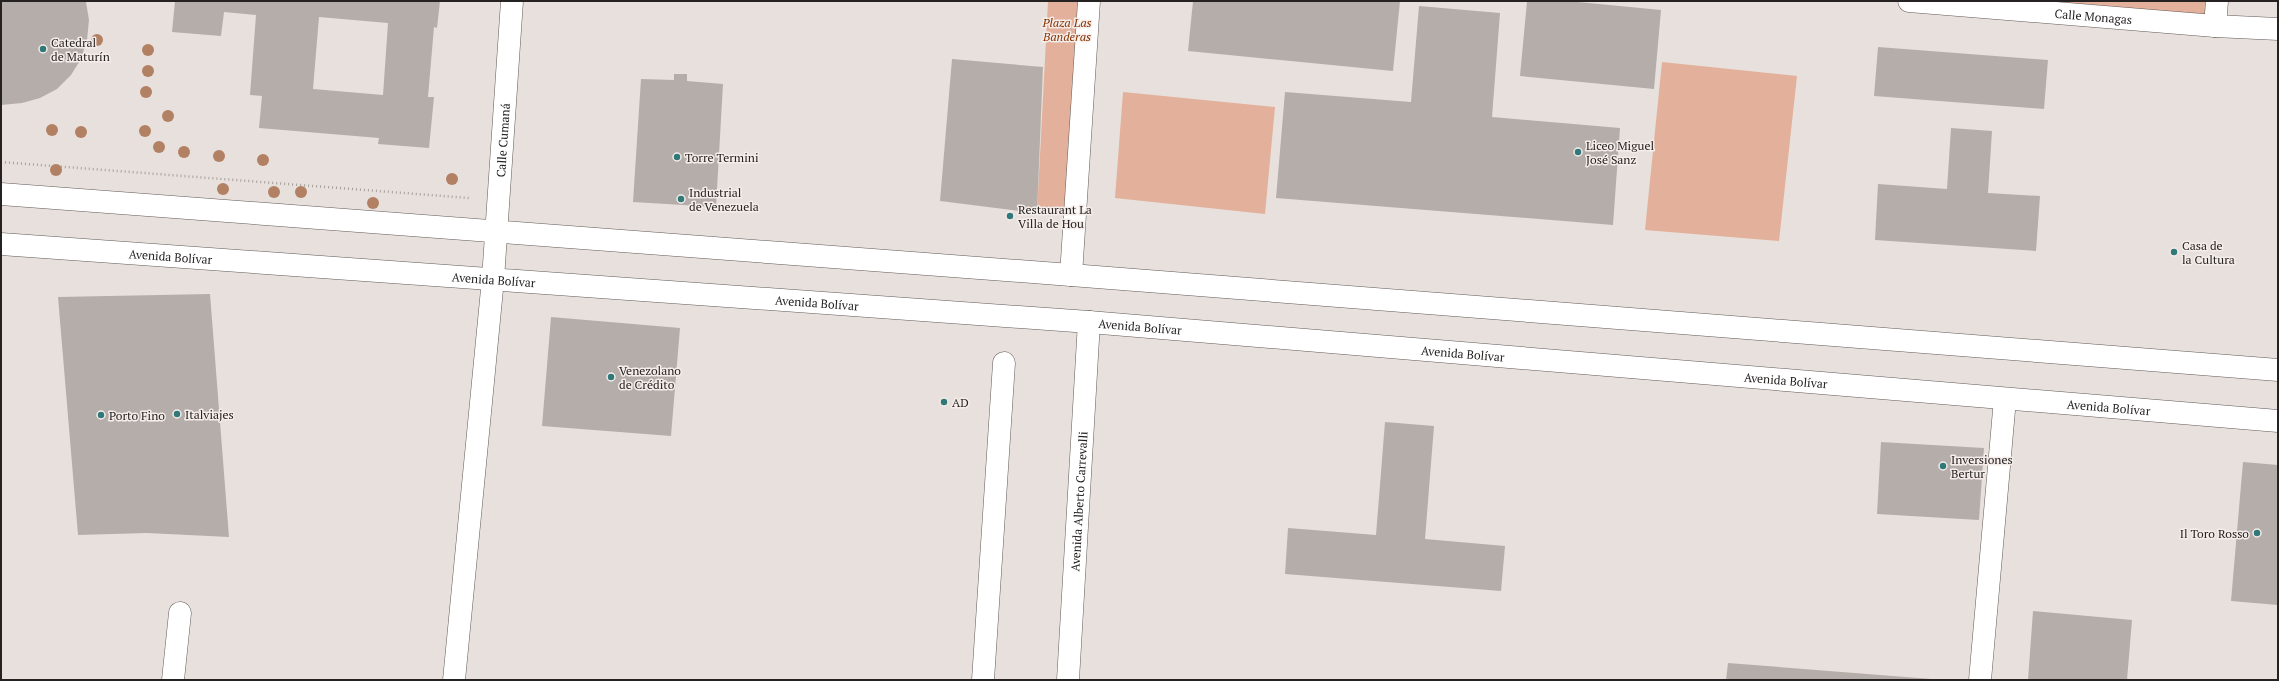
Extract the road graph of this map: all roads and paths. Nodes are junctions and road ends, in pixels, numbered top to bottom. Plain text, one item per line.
1 (512, 1) edge
2 (1089, 1) edge
3 (1909, 1) edge
4 (2218, 1) edge
5 (2215, 26) junction
6 (2278, 29) edge
7 (1, 162) edge
8 (1, 194) edge
9 (498, 200) junction
10 (496, 232) junction
11 (1, 244) edge
12 (1071, 275) junction
13 (493, 279) junction
14 (1090, 322) junction
15 (1004, 363) dead end
16 (2278, 370) edge
17 (2005, 399) junction
18 (2278, 421) edge
19 (180, 613) dead end
20 (173, 680) edge
21 (454, 680) edge
22 (983, 680) edge
23 (1068, 680) edge
24 (1980, 680) edge

1 - 9 street, Calle Cumaná
2 - 12 street
3 - 5 street, Calle Monagas
4 - 5 street
5 - 6 street, Calle Monagas
7 - 9 path
8 - 10 street
9 - 10 street, Calle Cumaná
10 - 12 street
10 - 13 street, Calle Cumaná
11 - 13 street, Avenida Bolívar
12 - 16 street
13 - 14 street, Avenida Bolívar
13 - 21 street, Calle Cumaná
14 - 17 street, Avenida Bolívar
14 - 23 street, Avenida Alberto Carrevalli
15 - 22 street
17 - 18 street, Avenida Bolívar
17 - 24 street
19 - 20 street

